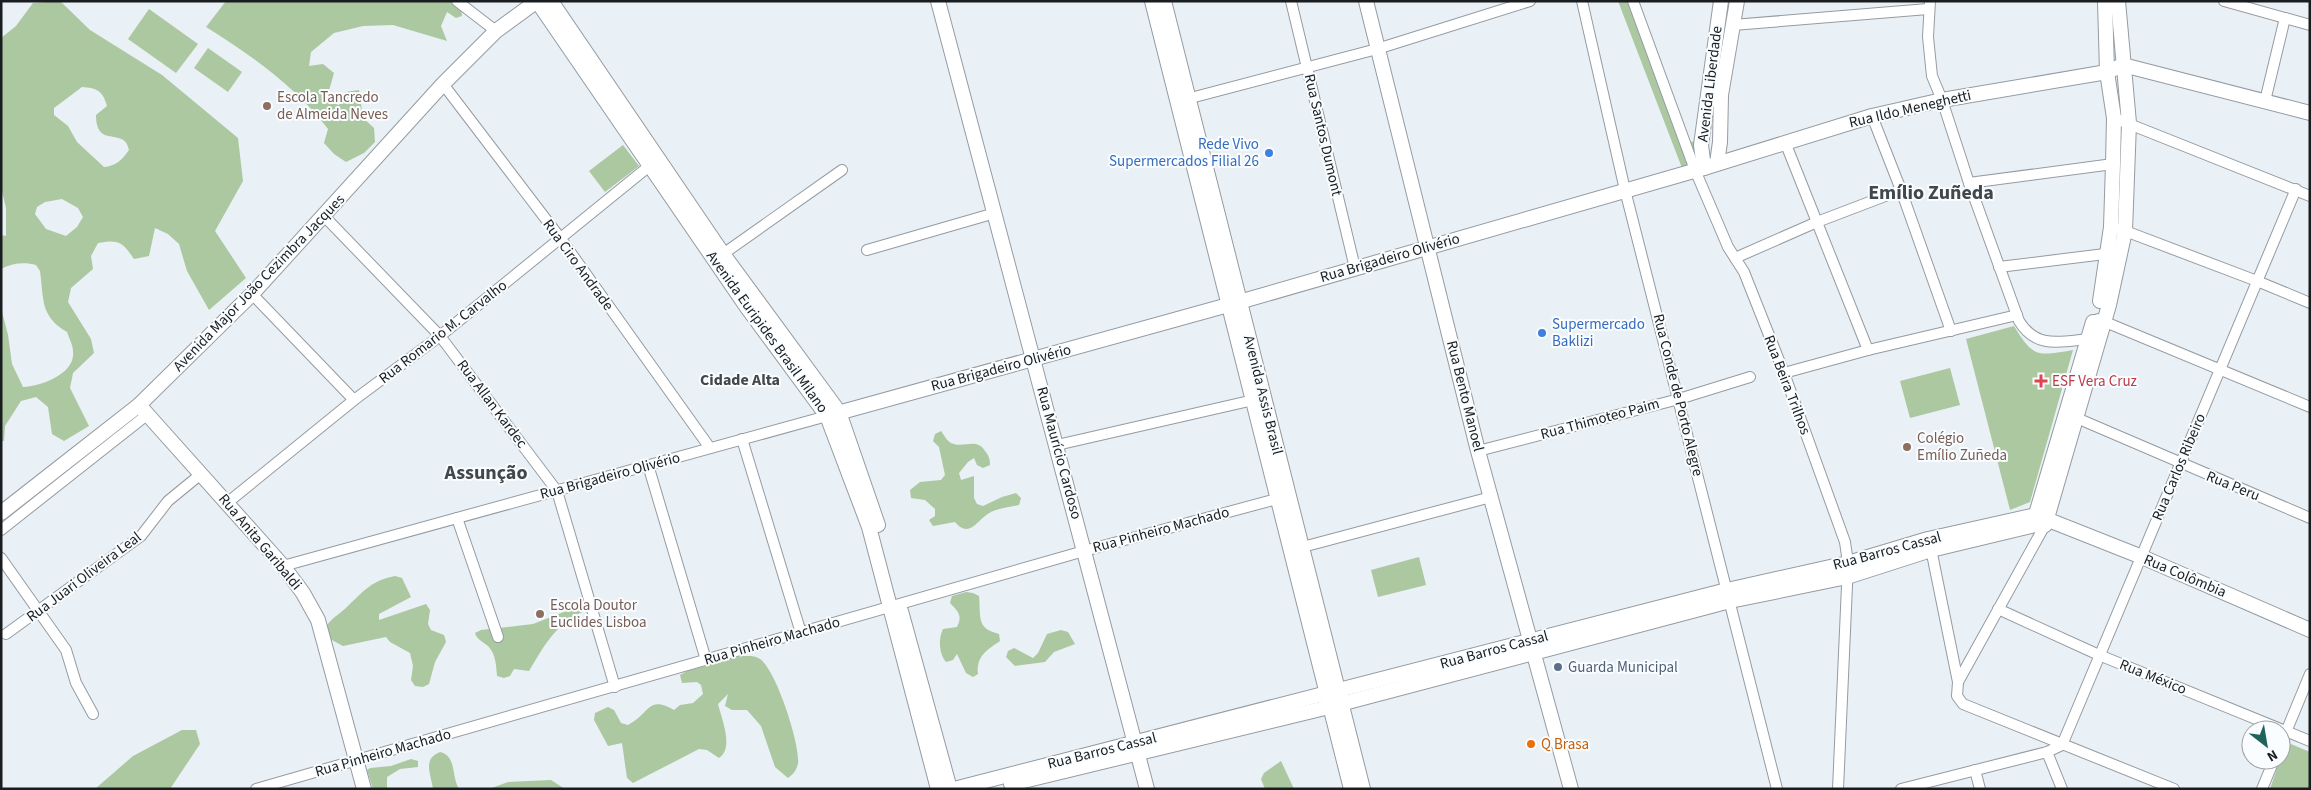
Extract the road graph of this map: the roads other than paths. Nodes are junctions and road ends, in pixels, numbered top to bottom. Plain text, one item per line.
1 (457, 1) edge
2 (537, 1) edge
3 (551, 1) edge
4 (938, 1) edge
5 (1152, 1) edge
6 (1291, 1) edge
7 (1366, 1) edge
8 (1530, 1) edge
9 (1582, 1) edge
10 (1633, 1) edge
11 (1721, 1) edge
12 (1737, 1) edge
13 (2105, 1) edge
14 (2118, 1) edge
15 (2224, 1) edge
16 (1929, 5) edge
17 (1162, 10) edge
18 (2285, 18) junction
19 (1733, 25) junction
20 (2310, 25) edge
21 (496, 31) junction
22 (1377, 49) junction
23 (586, 62) junction
24 (1712, 62) junction
25 (1726, 64) junction
26 (2122, 65) junction
27 (1307, 67) junction
28 (2107, 72) junction
29 (443, 84) junction
30 (1183, 100) junction
31 (1942, 100) junction
32 (2264, 101) junction
33 (2310, 113) edge
34 (1872, 116) junction
35 (2120, 120) junction
36 (1785, 142) junction
37 (654, 163) junction
38 (2113, 164) junction
39 (1705, 167) junction
40 (842, 170) dead end
41 (1969, 183) junction
42 (2296, 189) junction
43 (1625, 190) junction
44 (1901, 190) junction
45 (2310, 196) edge
46 (684, 204) junction
47 (995, 213) junction
48 (324, 216) junction
49 (1817, 222) junction
50 (2118, 229) junction
51 (560, 239) junction
52 (1429, 247) junction
53 (867, 250) dead end
54 (2115, 253) junction
55 (723, 254) junction
56 (1735, 258) junction
57 (2000, 267) junction
58 (1355, 268) junction
59 (2257, 281) junction
60 (252, 294) junction
61 (751, 303) junction
62 (1234, 303) junction
63 (2310, 303) edge
64 (2017, 316) junction
65 (2099, 320) junction
66 (1951, 331) junction
67 (440, 336) junction
68 (2088, 339) junction
69 (1868, 350) junction
70 (1034, 359) junction
71 (2219, 370) junction
72 (1784, 373) junction
73 (1750, 377) dead end
74 (1258, 399) junction
75 (1678, 399) junction
76 (354, 400) junction
77 (2310, 407) edge
78 (144, 410) junction
79 (833, 414) junction
80 (2070, 416) junction
81 (742, 440) junction
82 (1057, 445) junction
83 (710, 448) junction
84 (1478, 451) junction
85 (2180, 464) junction
86 (648, 465) junction
87 (200, 474) junction
88 (557, 491) junction
89 (1282, 498) junction
90 (1491, 498) junction
91 (227, 503) junction
92 (1, 513) edge
93 (457, 518) junction
94 (2310, 518) edge
95 (2041, 521) junction
96 (1, 530) edge
97 (1930, 545) junction
98 (1296, 549) junction
99 (1084, 551) junction
100 (2142, 557) junction
101 (1, 558) edge
102 (283, 566) junction
103 (1847, 570) junction
104 (1728, 596) junction
105 (895, 606) junction
106 (1998, 609) junction
107 (39, 611) junction
108 (2310, 630) edge
109 (802, 633) junction
110 (6, 634) dead end
111 (498, 637) dead end
112 (1533, 647) junction
113 (2099, 655) junction
114 (706, 660) junction
115 (2310, 674) edge
116 (1958, 682) junction
117 (615, 687) junction
118 (1334, 699) junction
119 (94, 714) dead end
120 (926, 720) junction
121 (2257, 720) edge
122 (2291, 720) edge
123 (2291, 734) edge
124 (2310, 741) edge
125 (2062, 744) junction
126 (1136, 747) junction
127 (2047, 752) junction
128 (357, 761) junction
129 (1059, 767) junction
130 (1351, 768) junction
131 (1975, 770) junction
132 (2270, 770) edge
133 (256, 789) edge
134 (364, 789) edge
135 (938, 789) edge
136 (950, 789) edge
137 (954, 789) edge
138 (990, 789) edge
139 (1147, 789) edge
140 (1350, 789) edge
141 (1363, 789) edge
142 (1571, 789) edge
143 (1777, 789) edge
144 (1838, 789) edge
145 (1901, 789) edge
146 (1980, 789) edge
147 (2062, 789) edge
148 (2174, 789) edge
149 (2262, 789) edge

1 - 21 street
2 - 21 street, Avenida Major João Cezimbra Jacques
2 - 23 street, Avenida Euripides Brasil Milano
3 - 23 street, Avenida Euripides Brasil Milano
4 - 47 street, Rua Maurício Cardoso
5 - 17 street, Avenida Assis Brasil
6 - 27 street, Rua Santos Dumont
7 - 22 street, Rua Bento Manoel
8 - 22 street
9 - 43 street, Rua Conde de Porto Alegre
10 - 39 street, Rua Beira Trilhos
11 - 24 street, Avenida Liberdade
12 - 19 street, Avenida Liberdade
13 - 28 street
14 - 26 street
15 - 18 street
16 - 19 street
16 - 31 street
17 - 30 street, Avenida Assis Brasil
18 - 20 street
18 - 32 street
19 - 25 street, Avenida Liberdade
21 - 29 street, Avenida Major João Cezimbra Jacques
22 - 27 street
22 - 52 street, Rua Bento Manoel
23 - 37 street, Avenida Euripides Brasil Milano
24 - 25 street
24 - 39 street, Avenida Liberdade
25 - 39 street, Avenida Liberdade
26 - 28 street, Rua Ildo Meneghetti
26 - 32 street
26 - 35 street
27 - 30 street
27 - 58 street, Rua Santos Dumont
28 - 31 street, Rua Ildo Meneghetti
28 - 35 street
29 - 48 street, Avenida Major João Cezimbra Jacques
29 - 51 street, Rua Ciro Andrade
30 - 62 street, Avenida Assis Brasil
31 - 34 street, Rua Ildo Meneghetti
31 - 41 street
32 - 33 street
34 - 36 street, Rua Ildo Meneghetti
34 - 44 street
35 - 38 street
35 - 42 street
35 - 50 street
36 - 39 street, Rua Ildo Meneghetti
36 - 49 street
37 - 46 street, Avenida Euripides Brasil Milano
37 - 51 street, Rua Romario M. Carvalho
38 - 41 street
38 - 50 street
39 - 43 street, Rua Brigadeiro Olivério
39 - 56 street, Rua Beira Trilhos
40 - 55 street
41 - 57 street
42 - 45 street
42 - 59 street, Rua Carlos Ribeiro
43 - 52 street, Rua Brigadeiro Olivério
43 - 75 street, Rua Conde de Porto Alegre
44 - 49 street
44 - 66 street
46 - 55 street, Avenida Euripides Brasil Milano
46 - 61 street, Avenida Euripides Brasil Milano
47 - 53 street
47 - 70 street, Rua Maurício Cardoso
48 - 60 street, Avenida Major João Cezimbra Jacques
48 - 67 street, Rua Allan Kardec
49 - 56 street
49 - 69 street
50 - 54 street
50 - 59 street
51 - 67 street, Rua Romario M. Carvalho
51 - 83 street, Rua Ciro Andrade
52 - 58 street, Rua Brigadeiro Olivério
52 - 84 street, Rua Bento Manoel
54 - 57 street
54 - 65 street
55 - 61 street, Avenida Euripides Brasil Milano
56 - 72 street, Rua Beira Trilhos
57 - 64 street
58 - 62 street, Rua Brigadeiro Olivério
59 - 63 street
59 - 71 street, Rua Carlos Ribeiro
60 - 76 street
60 - 78 street, Avenida Major João Cezimbra Jacques
61 - 79 street, Avenida Euripides Brasil Milano
62 - 70 street, Rua Brigadeiro Olivério
62 - 74 street, Avenida Assis Brasil
64 - 66 street
64 - 68 street
65 - 68 street
65 - 71 street
65 - 80 street
66 - 69 street
67 - 76 street, Rua Romario M. Carvalho
67 - 88 street, Rua Allan Kardec
68 - 80 street
69 - 72 street
70 - 79 street, Rua Brigadeiro Olivério
70 - 82 street, Rua Maurício Cardoso
71 - 77 street
71 - 85 street, Rua Carlos Ribeiro
72 - 103 street, Rua Beira Trilhos
73 - 75 street, Rua Thimoteo Paim
74 - 82 street
74 - 89 street, Avenida Assis Brasil
75 - 84 street, Rua Thimoteo Paim
75 - 104 street, Rua Conde de Porto Alegre
76 - 91 street, Rua Romario M. Carvalho
78 - 87 street, Rua Anita Garibaldi
78 - 92 street, Avenida Major João Cezimbra Jacques
78 - 96 street
79 - 81 street, Rua Brigadeiro Olivério
79 - 105 street, Avenida Euripides Brasil Milano
80 - 85 street, Rua Peru
80 - 95 street
81 - 83 street, Rua Brigadeiro Olivério
81 - 109 street
82 - 99 street, Rua Maurício Cardoso
83 - 86 street, Rua Brigadeiro Olivério
84 - 90 street, Rua Bento Manoel
85 - 94 street, Rua Peru
85 - 100 street, Rua Carlos Ribeiro
86 - 88 street, Rua Brigadeiro Olivério
86 - 114 street
87 - 91 street, Rua Anita Garibaldi
87 - 107 street, Rua Juari Oliveira Leal
88 - 93 street, Rua Brigadeiro Olivério
88 - 117 street, Rua Allan Kardec
89 - 98 street, Avenida Assis Brasil
89 - 99 street, Rua Pinheiro Machado
90 - 98 street
90 - 112 street, Rua Bento Manoel
91 - 102 street, Rua Anita Garibaldi
93 - 102 street, Rua Brigadeiro Olivério
93 - 111 street
95 - 97 street, Rua Barros Cassal
95 - 100 street, Rua Colômbia
95 - 106 street
97 - 103 street, Rua Barros Cassal
97 - 116 street
98 - 118 street, Avenida Assis Brasil
99 - 105 street, Rua Pinheiro Machado
99 - 126 street, Rua Maurício Cardoso
100 - 108 street, Rua Colômbia
100 - 113 street, Rua Carlos Ribeiro
101 - 107 street
102 - 128 street, Rua Anita Garibaldi
103 - 104 street, Rua Barros Cassal
103 - 144 street, Rua Beira Trilhos
104 - 112 street, Rua Barros Cassal
104 - 143 street, Rua Conde de Porto Alegre
105 - 109 street, Rua Pinheiro Machado
105 - 120 street, Avenida Euripides Brasil Milano
106 - 113 street, Rua México
106 - 116 street
107 - 110 street, Rua Juari Oliveira Leal
107 - 119 street
109 - 114 street, Rua Pinheiro Machado
112 - 118 street, Rua Barros Cassal
112 - 142 street, Rua Bento Manoel
113 - 121 street, Rua México
113 - 125 street, Rua Carlos Ribeiro
114 - 117 street, Rua Pinheiro Machado
115 - 122 street
116 - 125 street
117 - 128 street, Rua Pinheiro Machado
118 - 126 street, Rua Barros Cassal
118 - 130 street, Avenida Assis Brasil
120 - 135 street, Avenida Euripides Brasil Milano
120 - 136 street, Avenida Euripides Brasil Milano
123 - 124 street, Rua México
125 - 127 street
125 - 148 street
126 - 129 street, Rua Barros Cassal
126 - 139 street, Rua Maurício Cardoso
127 - 131 street
127 - 147 street
128 - 133 street, Rua Pinheiro Machado
128 - 134 street, Rua Anita Garibaldi
129 - 137 street, Rua Barros Cassal
129 - 138 street, Rua Barros Cassal
130 - 140 street, Avenida Assis Brasil
130 - 141 street, Avenida Assis Brasil
131 - 145 street
131 - 146 street
132 - 149 street

